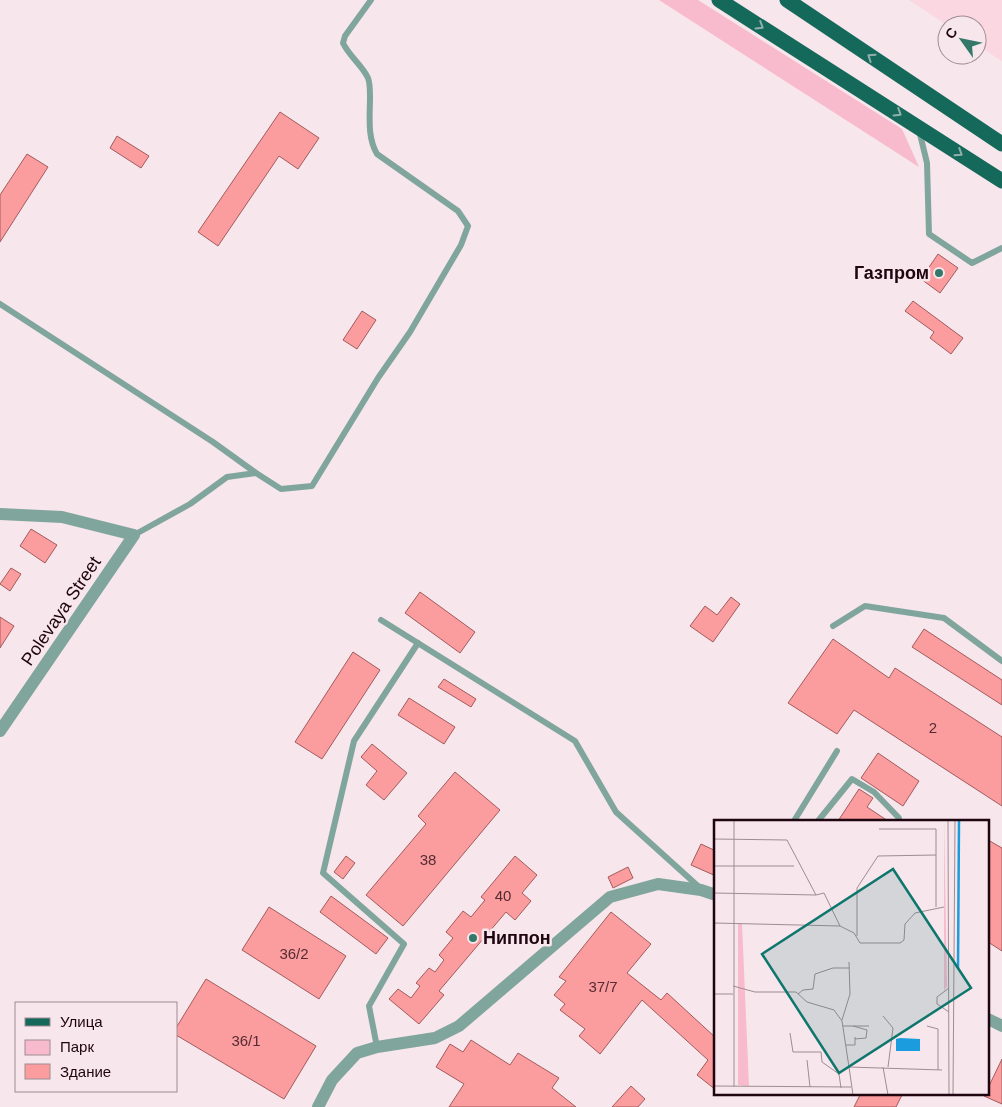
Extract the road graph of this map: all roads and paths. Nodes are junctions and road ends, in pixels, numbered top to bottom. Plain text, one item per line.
1 (370, 0) edge
2 (719, 0) edge
3 (787, 0) edge
4 (918, 126) junction
5 (1002, 144) edge
6 (1002, 181) edge
7 (1002, 248) edge
8 (0, 304) edge
9 (256, 473) junction
10 (0, 514) edge
11 (134, 535) junction
12 (381, 620) dead end
13 (832, 626) dead end
14 (418, 643) junction
15 (1002, 661) edge
16 (0, 731) edge
17 (838, 751) dead end
18 (795, 820) edge
19 (819, 820) edge
20 (899, 820) edge
21 (701, 890) junction
22 (714, 894) edge
23 (990, 1020) edge
24 (1002, 1026) edge
25 (377, 1047) junction
26 (318, 1107) edge

1 - 9 lane
2 -> 4 main road
5 -> 3 main road
4 -> 6 main road
4 - 7 lane
8 - 9 lane
9 - 11 lane
10 - 11 street
11 - 16 street, Polevaya Street
12 - 14 lane
13 - 15 lane
14 - 21 lane
14 - 25 lane
17 - 18 lane
19 - 20 lane
21 - 22 street
21 - 25 street
23 - 24 street
25 - 26 street

